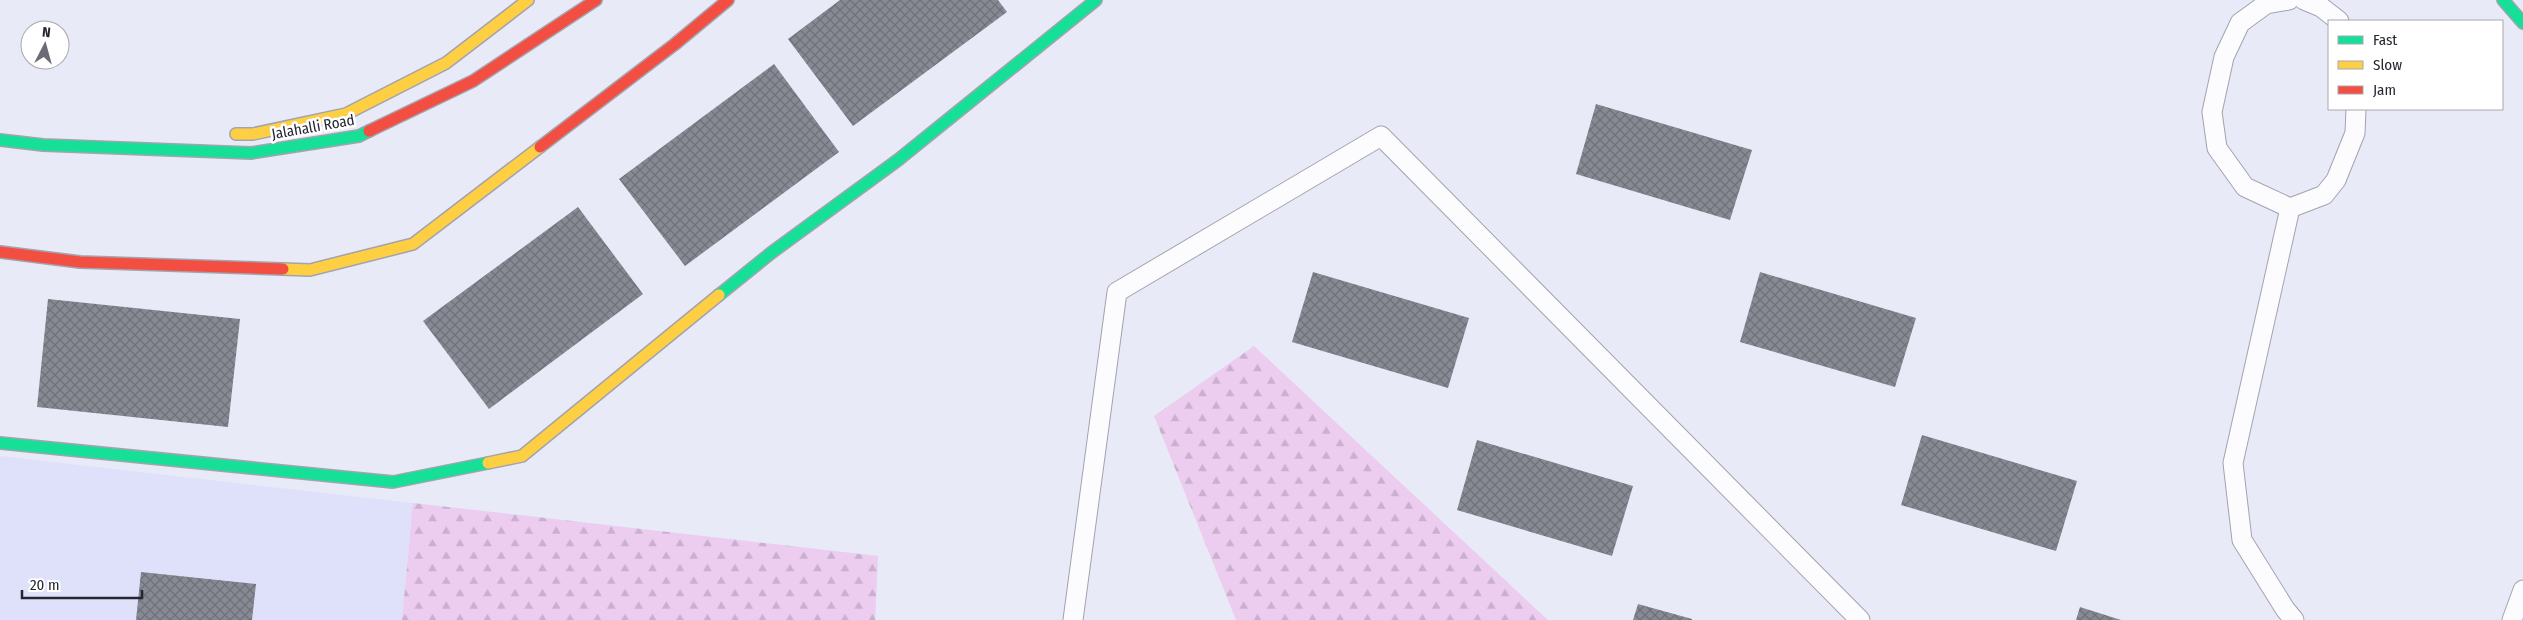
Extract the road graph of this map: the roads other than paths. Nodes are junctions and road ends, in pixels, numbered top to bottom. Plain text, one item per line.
1 (528, 0) edge
2 (596, 0) edge
3 (728, 0) edge
4 (1096, 0) edge
5 (2289, 0) edge
6 (2304, 0) edge
7 (2503, 0) edge
8 (2338, 20) edge
9 (2523, 23) edge
10 (2356, 110) edge
11 (223, 134) dead end
12 (0, 140) edge
13 (2290, 208) junction
14 (0, 252) edge
15 (0, 443) edge
16 (2523, 590) edge
17 (1073, 620) edge
18 (1860, 620) edge
19 (2294, 620) edge
20 (2512, 620) edge

1 - 11 street, Jalahalli Road
2 - 12 street, Jalahalli Road
3 - 14 street
4 - 15 street
5 - 13 lane
6 - 8 lane
7 - 9 street
10 - 13 lane
13 - 19 lane
16 - 20 lane
17 - 18 lane

